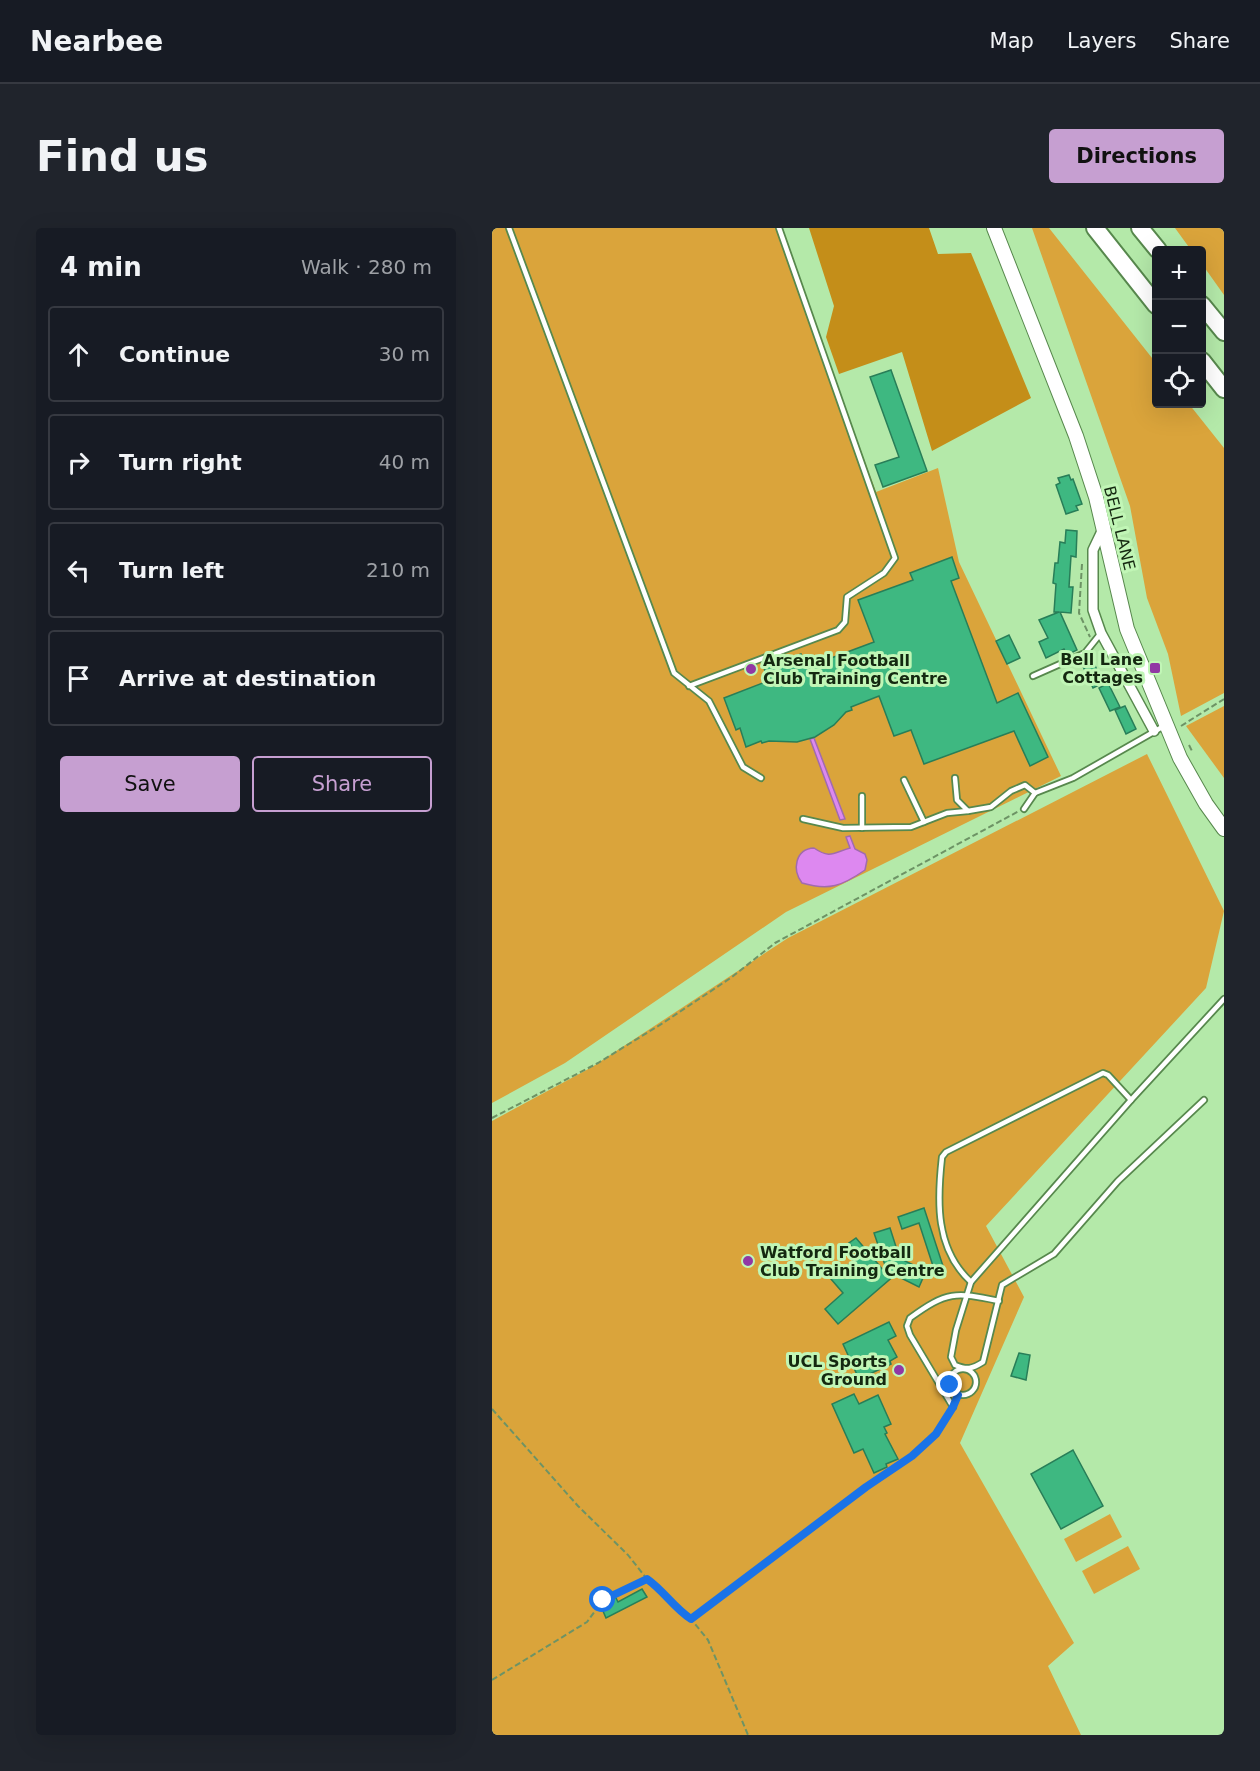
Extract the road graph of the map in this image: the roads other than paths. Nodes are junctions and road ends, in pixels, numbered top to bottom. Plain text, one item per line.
1 (509, 228) edge
2 (779, 228) edge
3 (994, 228) edge
4 (1095, 228) edge
5 (1140, 228) edge
6 (1155, 246) edge
7 (1152, 300) edge
8 (1206, 310) edge
9 (1224, 333) edge
10 (1206, 367) edge
11 (1224, 389) edge
12 (1103, 528) junction
13 (1101, 633) junction
14 (1033, 676) dead end
15 (689, 686) junction
16 (1160, 728) junction
17 (761, 778) dead end
18 (955, 778) dead end
19 (904, 780) dead end
20 (1035, 793) junction
21 (862, 796) dead end
22 (1024, 809) road end
23 (968, 811) junction
24 (803, 819) dead end
25 (924, 822) junction
26 (862, 828) junction
27 (1224, 829) edge
28 (1224, 999) edge
29 (1131, 1100) junction
30 (1204, 1100) dead end
31 (971, 1282) junction
32 (966, 1294) junction
33 (999, 1301) junction
34 (966, 1369) junction
35 (953, 1407) road end

1 - 15 lane
2 - 15 lane
3 - 12 main road, BELL LANE
4 - 7 highway
5 - 6 highway
8 - 9 highway
10 - 11 highway
12 - 13 street
12 - 16 main road, BELL LANE
13 - 14 lane
13 - 16 street
15 - 17 lane
16 - 20 lane
16 - 27 main road, BELL LANE
18 - 23 lane
19 - 25 lane
20 - 22 lane
20 - 23 lane
21 - 26 lane
23 - 25 lane
24 - 26 lane
25 - 26 lane
28 - 29 lane
29 - 31 lane
29 - 31 lane
30 - 33 lane
31 - 32 lane
32 - 33 lane
32 - 34 lane
32 - 35 lane
33 - 34 lane
34 - 34 lane

